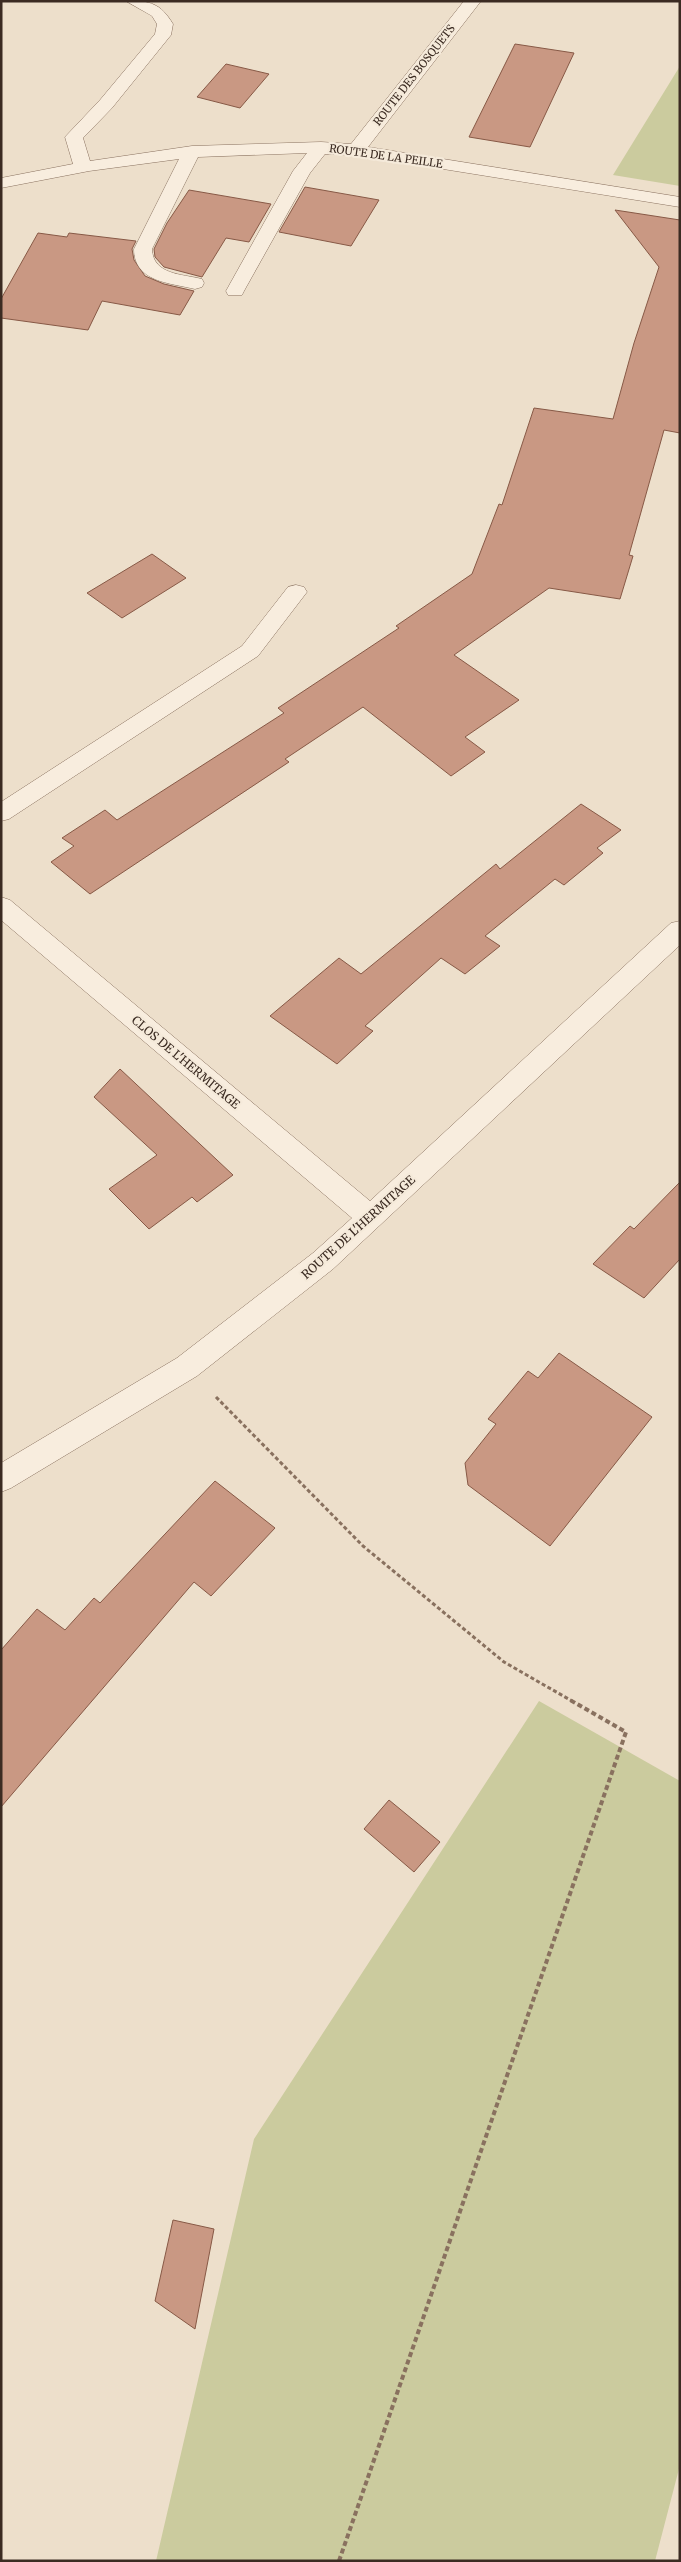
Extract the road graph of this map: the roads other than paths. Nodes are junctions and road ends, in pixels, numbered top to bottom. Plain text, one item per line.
1 (134, 1) edge
2 (473, 1) edge
3 (321, 147) junction
4 (356, 150) junction
5 (192, 151) junction
6 (83, 167) junction
7 (1, 183) edge
8 (680, 202) edge
9 (195, 283) dead end
10 (235, 291) dead end
11 (296, 592) dead end
12 (1, 813) edge
13 (1, 906) edge
14 (680, 930) edge
15 (370, 1217) junction
16 (1, 1479) edge

1 - 6 street
2 - 4 street, ROUTE DES BOSQUETS
3 - 4 street, ROUTE DE LA PEILLE
3 - 5 street, ROUTE DE LA PEILLE
3 - 10 street
4 - 8 street, ROUTE DE LA PEILLE
5 - 6 street, ROUTE DE LA PEILLE
5 - 9 street
6 - 7 street, ROUTE DE LA PEILLE
11 - 12 street
13 - 15 street, CLOS DE L'HERMITAGE
14 - 15 street, ROUTE DE L'HERMITAGE
15 - 16 street, ROUTE DE L'HERMITAGE

